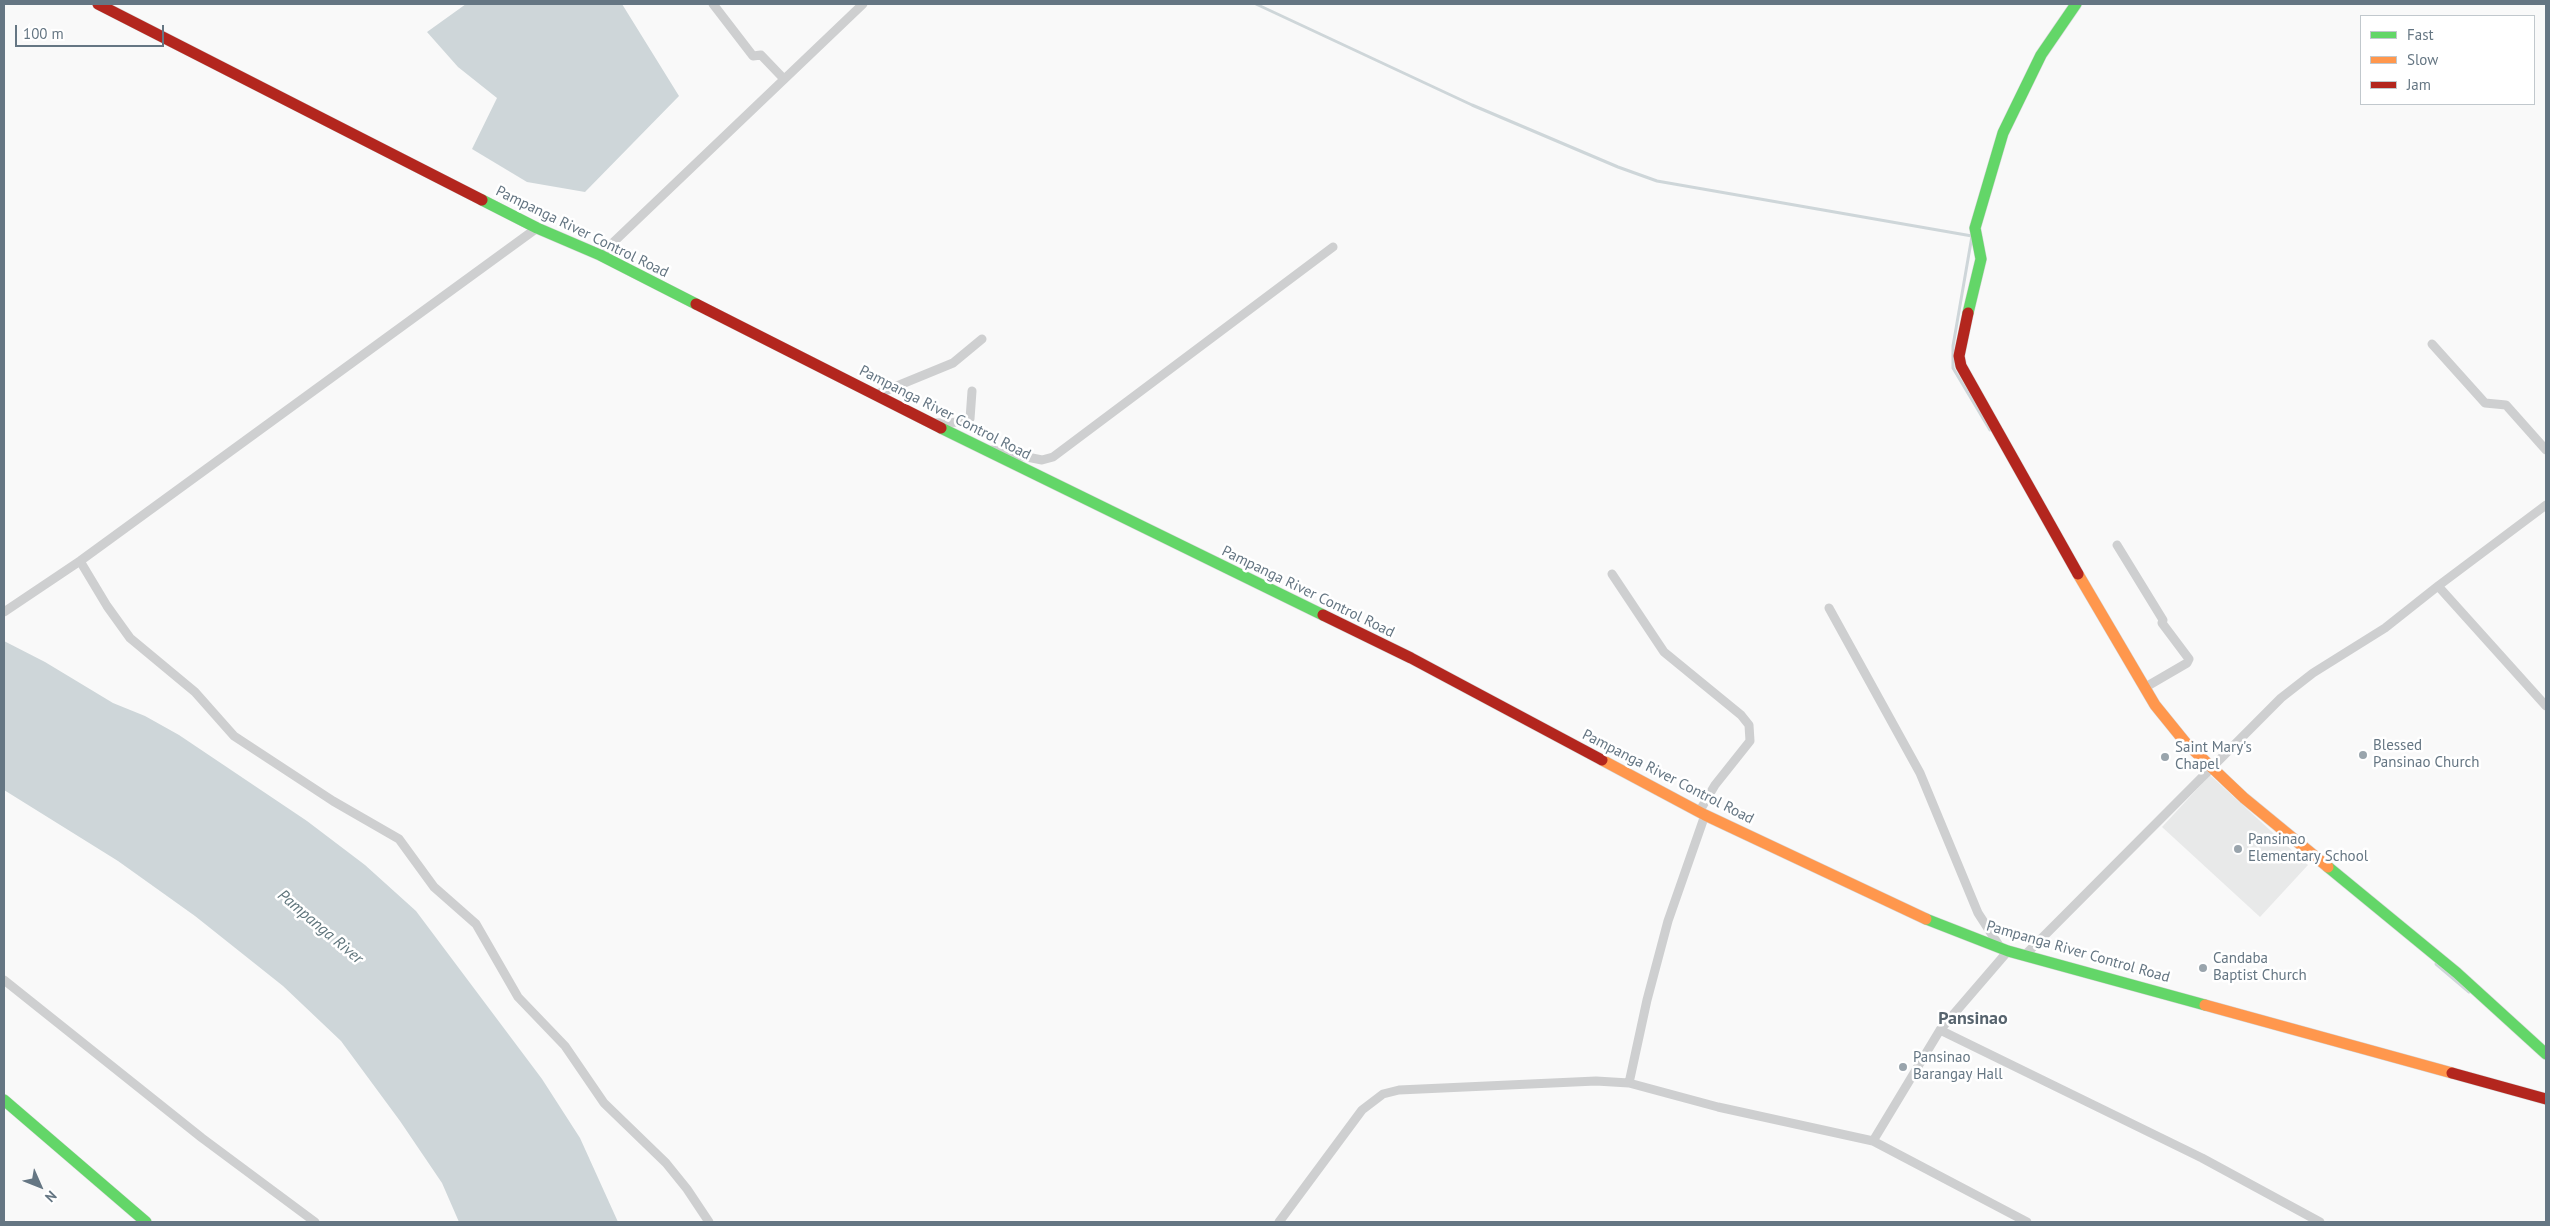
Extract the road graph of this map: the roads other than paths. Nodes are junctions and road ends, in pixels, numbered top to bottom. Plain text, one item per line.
1 (98, 4) edge
2 (713, 4) edge
3 (863, 4) edge
4 (2076, 4) edge
5 (784, 79) junction
6 (537, 228) junction
7 (1333, 247) dead end
8 (600, 255) junction
9 (982, 339) dead end
10 (2432, 344) dead end
11 (972, 391) dead end
12 (875, 395) junction
13 (930, 423) junction
14 (978, 447) junction
15 (2546, 450) edge
16 (2546, 505) edge
17 (2117, 545) dead end
18 (80, 561) junction
19 (1612, 574) dead end
20 (2438, 586) junction
21 (1828, 608) dead end
22 (4, 612) edge
23 (2144, 688) junction
24 (2546, 706) edge
25 (2212, 768) junction
26 (1702, 814) junction
27 (2004, 949) junction
28 (2026, 954) junction
29 (4, 980) edge
30 (1940, 1030) junction
31 (2546, 1054) edge
32 (1629, 1083) junction
33 (2546, 1099) edge
34 (4, 1100) edge
35 (1873, 1141) junction
36 (146, 1222) edge
37 (315, 1222) edge
38 (709, 1222) edge
39 (1280, 1222) edge
40 (2027, 1222) edge
41 (2320, 1222) edge

1 - 6 main road, Pampanga River Control Road
2 - 5 street
3 - 5 street
4 - 23 main road
5 - 8 street
6 - 8 main road, Pampanga River Control Road
6 - 18 street
7 - 14 street
8 - 12 main road, Pampanga River Control Road
9 - 12 street
10 - 15 street
11 - 13 street
12 - 13 main road, Pampanga River Control Road
13 - 14 main road, Pampanga River Control Road
14 - 26 main road, Pampanga River Control Road
16 - 20 street
17 - 23 street
18 - 22 street
18 - 38 street
19 - 26 street
20 - 24 street
20 - 25 street
21 - 27 street
23 - 25 main road
25 - 28 street
25 - 31 main road
26 - 27 main road, Pampanga River Control Road
26 - 32 street
27 - 28 main road, Pampanga River Control Road
27 - 30 street
28 - 33 main road, Pampanga River Control Road
29 - 37 street
30 - 35 street
30 - 41 street
32 - 35 street
32 - 39 street
34 - 36 main road
35 - 40 street

